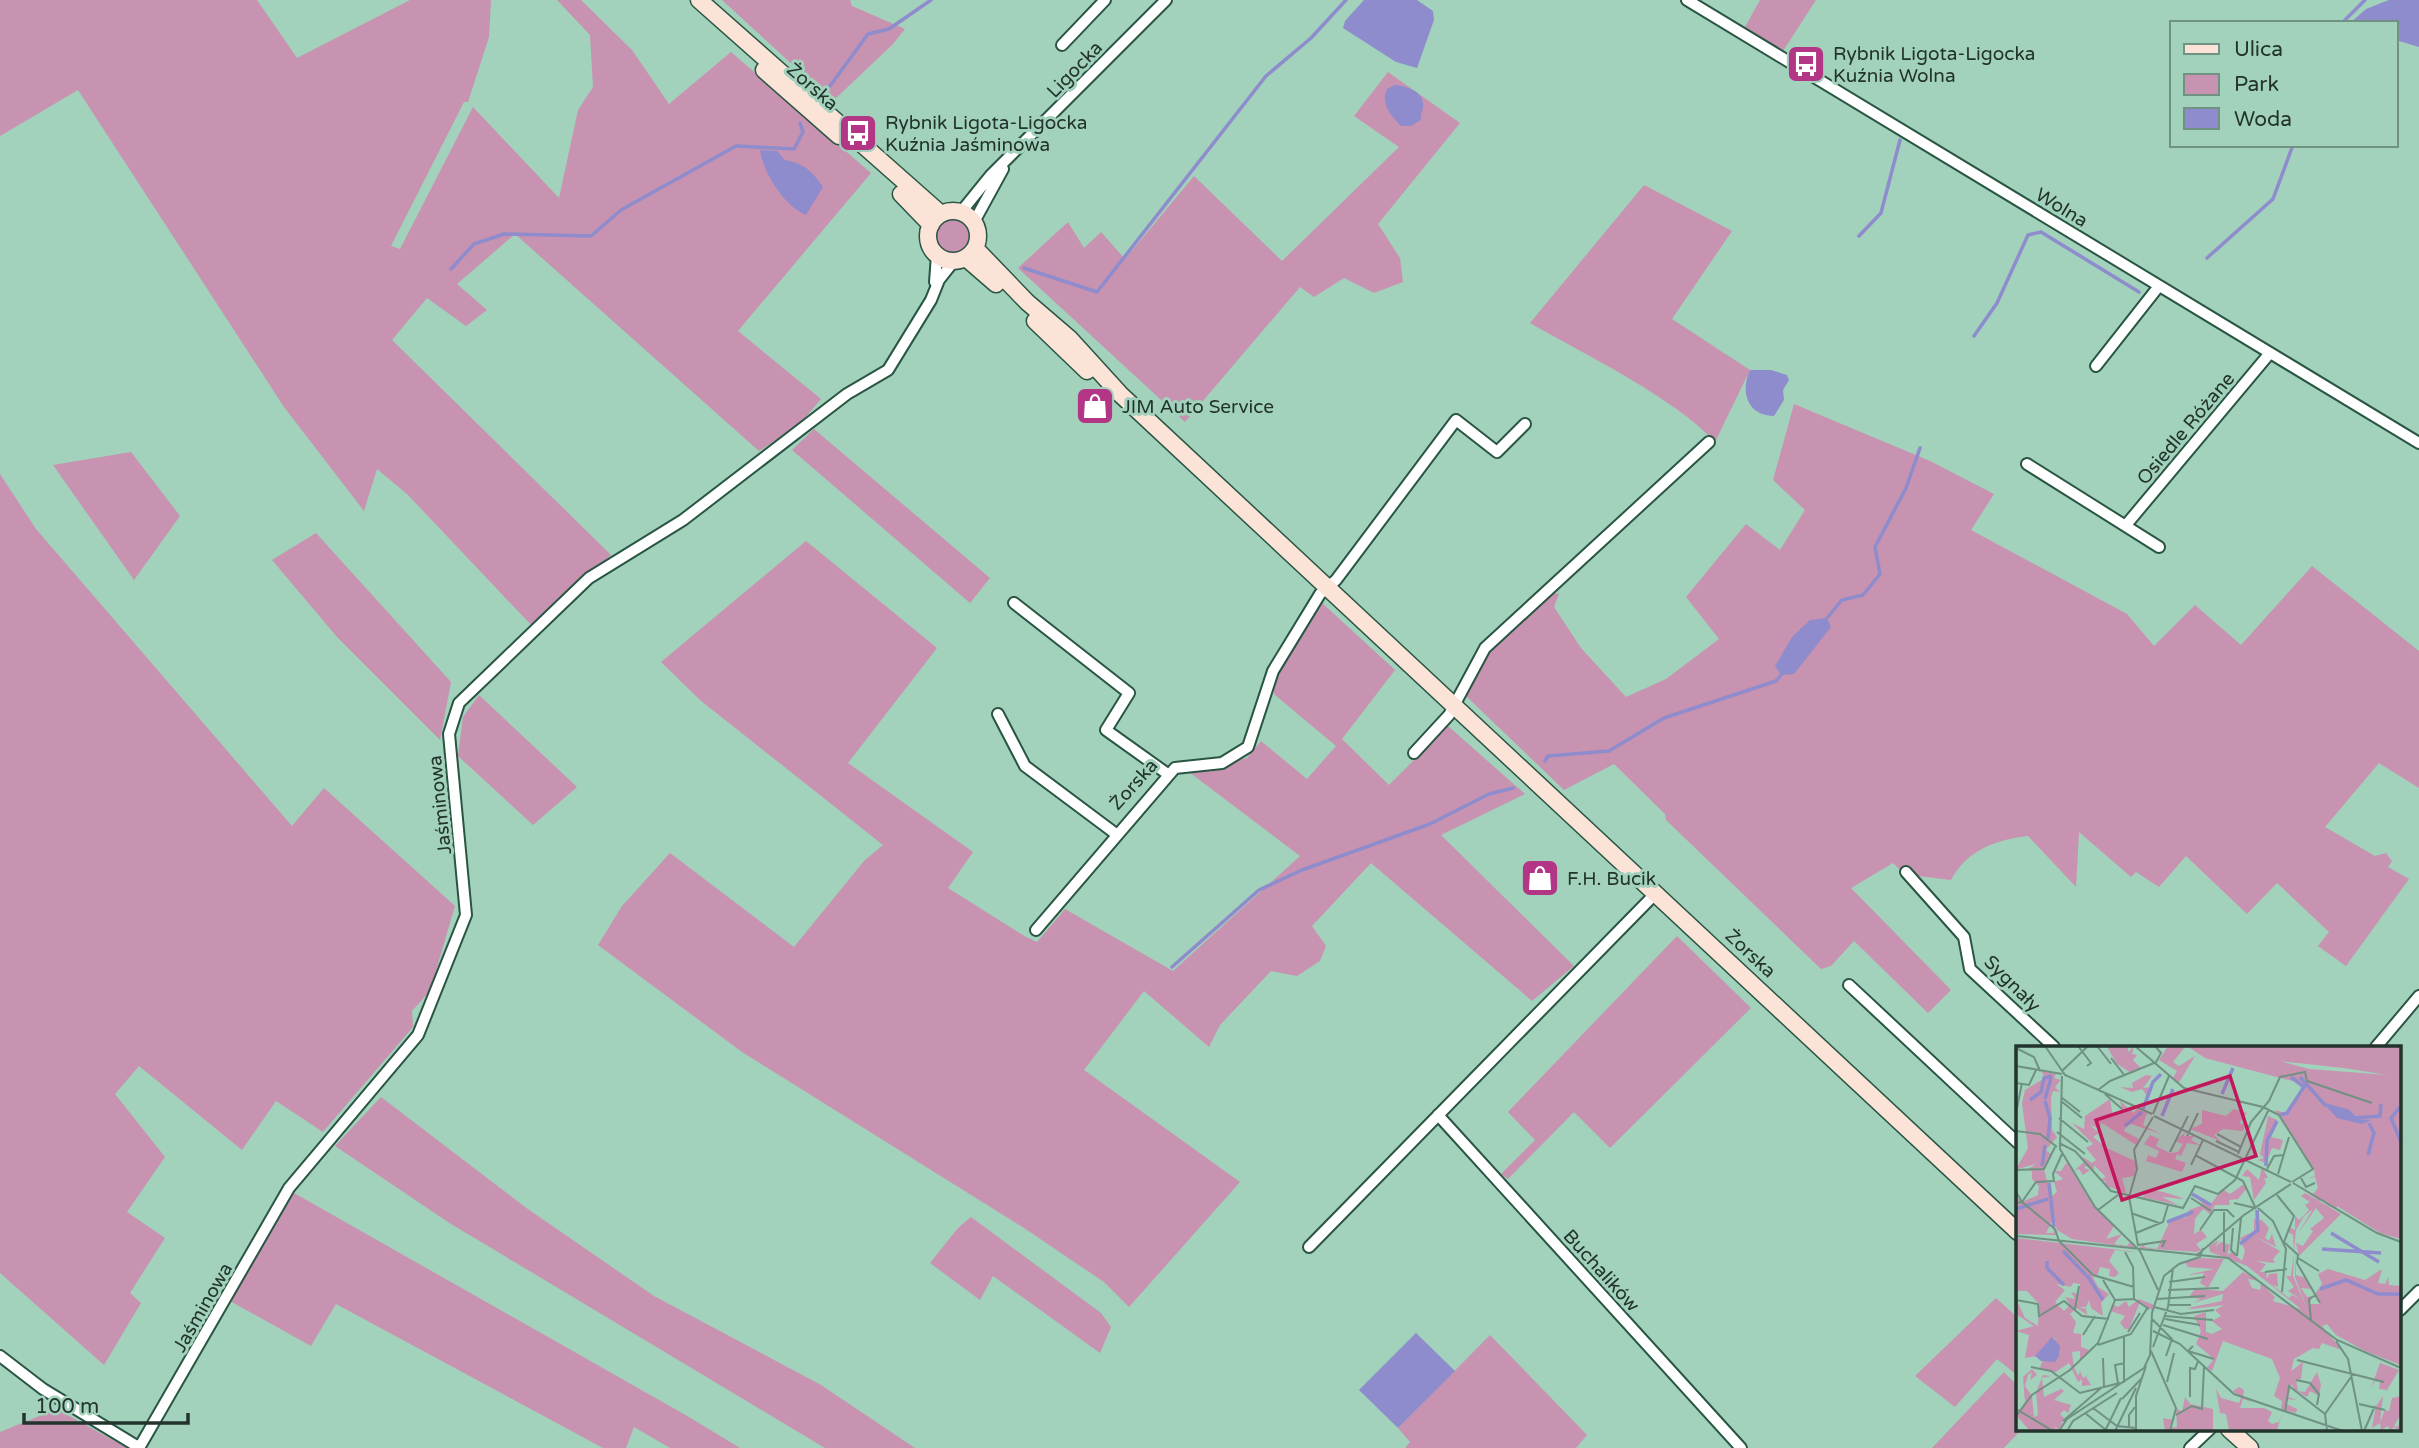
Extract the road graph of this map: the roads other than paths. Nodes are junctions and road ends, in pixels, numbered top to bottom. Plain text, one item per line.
1 (699, 0) edge
2 (1105, 0) edge
3 (1166, 0) edge
4 (1687, 0) edge
5 (1062, 45) dead end
6 (967, 217) junction
7 (936, 220) junction
8 (937, 255) junction
9 (965, 256) junction
10 (2160, 286) junction
11 (935, 288) junction
12 (2270, 353) junction
13 (2096, 366) dead end
14 (1525, 424) dead end
15 (1709, 442) dead end
16 (2419, 443) edge
17 (2027, 464) dead end
18 (2126, 525) junction
19 (2159, 547) dead end
20 (1328, 587) junction
21 (1014, 603) dead end
22 (1455, 706) junction
23 (998, 714) dead end
24 (1414, 753) dead end
25 (1169, 775) junction
26 (1116, 834) junction
27 (1906, 872) dead end
28 (1656, 893) junction
29 (1036, 930) dead end
30 (1849, 985) dead end
31 (2419, 996) edge
32 (2053, 1046) edge
33 (2377, 1046) edge
34 (1438, 1115) junction
35 (2016, 1141) edge
36 (2016, 1229) edge
37 (1309, 1247) dead end
38 (2419, 1291) edge
39 (2402, 1308) edge
40 (0, 1356) edge
41 (2209, 1430) edge
42 (2230, 1430) edge
43 (139, 1448) edge
44 (1741, 1448) edge
45 (2190, 1448) edge
46 (2250, 1448) edge

1 - 7 main road, Żorska
2 - 5 street
3 - 6 street, Ligocka
4 - 10 street, Wolna
6 - 7 main road
6 - 9 main road
7 - 8 main road
8 - 9 main road
8 - 11 street, Jaśminowa
9 - 11 street, Jaśminowa
9 - 20 main road, Żorska
10 - 12 street, Wolna
10 - 13 street
11 - 43 street, Jaśminowa
12 - 16 street, Wolna
12 - 18 street, Osiedle Różane
14 - 20 street
15 - 22 street
17 - 18 street
18 - 19 street
20 - 22 main road, Żorska
20 - 25 street, Żorska
21 - 25 street
22 - 24 street
22 - 28 main road, Żorska
23 - 26 street
25 - 26 street, Żorska
26 - 29 street, Żorska
27 - 32 street, Sygnały
28 - 34 street
28 - 36 main road, Żorska
30 - 35 street
31 - 33 street
34 - 37 street
34 - 44 street, Buchalików
38 - 39 street
40 - 43 street
41 - 45 street
42 - 46 main road

